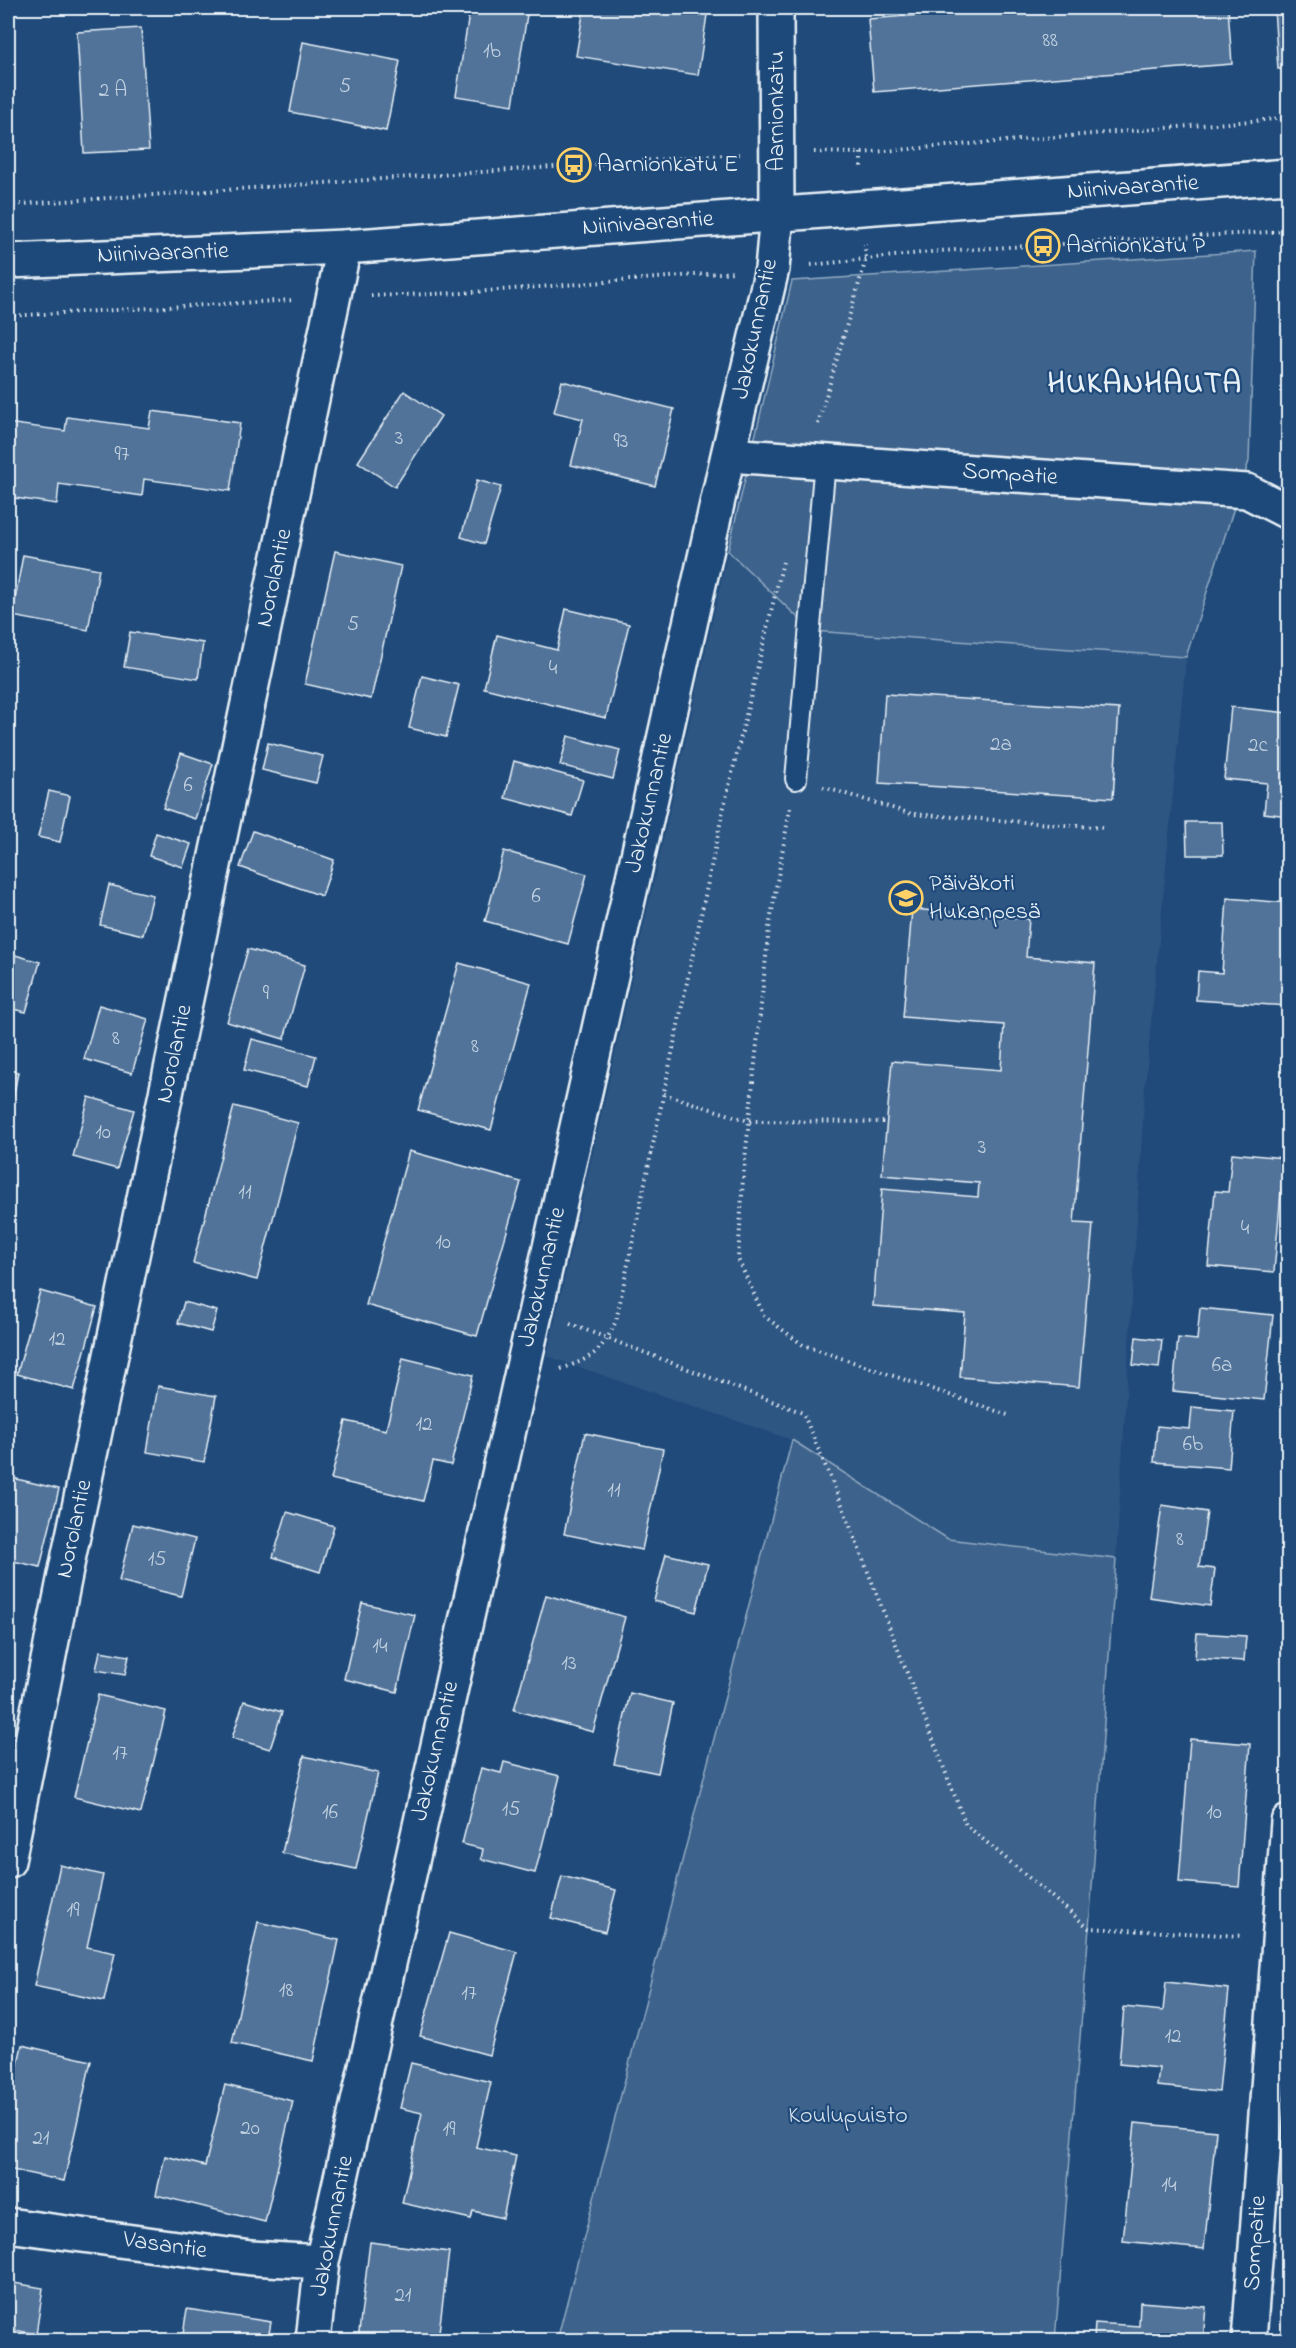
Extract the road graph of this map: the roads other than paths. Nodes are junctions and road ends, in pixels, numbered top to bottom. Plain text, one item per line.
1 (776, 8) edge
2 (1288, 176) edge
3 (777, 214) junction
4 (344, 247) junction
5 (8, 261) edge
6 (728, 455) junction
7 (816, 461) junction
8 (1288, 512) edge
9 (796, 779) road end
10 (1288, 1822) edge
11 (8, 1862) edge
12 (1284, 1938) edge
13 (8, 2225) edge
14 (322, 2262) junction
15 (313, 2340) edge
16 (1249, 2340) edge

1 - 3 street, Aarnionkatu
2 - 3 street, Niinivaarantie
3 - 4 street, Niinivaarantie
3 - 6 street, Jakokunnantie
4 - 5 street, Niinivaarantie
4 - 11 street, Norolantie
6 - 7 street, Sompatie
6 - 14 street, Jakokunnantie
7 - 8 street, Sompatie
7 - 9 lane
10 - 12 street, Sompatie
12 - 16 street, Sompatie
13 - 14 street, Vasantie
14 - 15 street, Jakokunnantie

